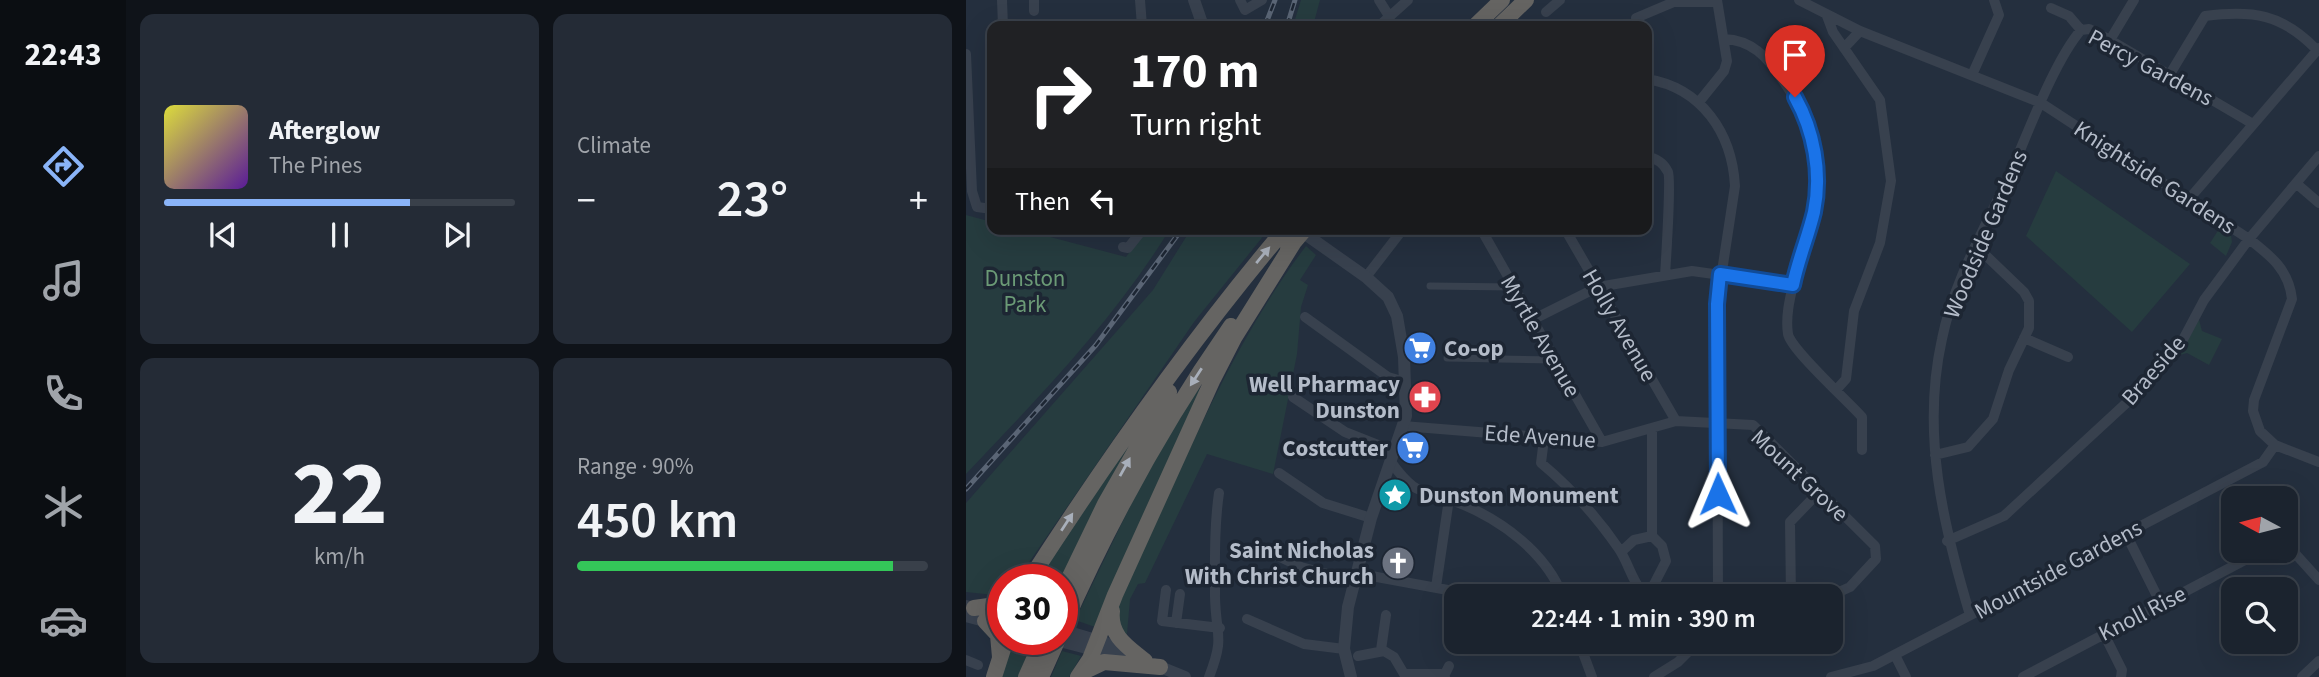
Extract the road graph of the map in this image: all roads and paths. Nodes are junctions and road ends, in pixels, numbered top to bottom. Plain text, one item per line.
1 (1002, 0) edge
2 (1140, 0) edge
3 (1194, 0) edge
4 (1240, 0) edge
5 (1262, 0) edge
6 (1379, 0) edge
7 (1408, 0) edge
8 (1491, 0) edge
9 (1502, 0) edge
10 (1526, 0) edge
11 (1560, 0) edge
12 (1800, 0) edge
13 (1994, 0) edge
14 (2134, 0) edge
15 (1717, 1) edge
16 (2051, 8) dead end
17 (1546, 12) dead end
18 (1389, 16) junction
19 (1827, 16) junction
20 (1636, 18) dead end
21 (1003, 21) edge
22 (1142, 21) edge
23 (1201, 21) edge
24 (1384, 21) edge
25 (1473, 21) edge
26 (1480, 21) edge
27 (1504, 21) edge
28 (2081, 30) junction
29 (1860, 31) junction
30 (1724, 39) junction
31 (2110, 40) junction
32 (1844, 48) junction
33 (2318, 48) edge
34 (966, 54) edge
35 (2170, 74) junction
36 (1972, 75) junction
37 (1652, 81) edge
38 (1699, 102) junction
39 (2041, 103) junction
40 (2253, 124) junction
41 (2319, 156) edge
42 (1652, 158) edge
43 (2297, 184) junction
44 (2189, 199) junction
45 (2319, 203) edge
46 (987, 208) edge
47 (1138, 235) edge
48 (1291, 235) edge
49 (1291, 235) edge
50 (1291, 235) edge
51 (1294, 235) edge
52 (1394, 235) edge
53 (1484, 235) edge
54 (1568, 235) edge
55 (2249, 239) junction
56 (1123, 247) dead end
57 (1977, 247) junction
58 (1720, 274) junction
59 (1665, 275) junction
60 (1366, 277) junction
61 (1241, 281) junction
62 (1793, 285) junction
63 (1430, 286) dead end
64 (1514, 287) junction
65 (1598, 287) junction
66 (1305, 317) dead end
67 (1532, 320) junction
68 (2024, 338) junction
69 (2068, 357) dead end
70 (1447, 358) dead end
71 (1555, 360) junction
72 (1405, 382) junction
73 (1837, 389) junction
74 (1293, 397) dead end
75 (1676, 421) junction
76 (1717, 424) junction
77 (1403, 426) junction
78 (1652, 428) junction
79 (1544, 439) junction
80 (1602, 442) junction
81 (2275, 445) junction
82 (1862, 450) dead end
83 (1935, 455) junction
84 (1392, 457) junction
85 (2319, 462) edge
86 (1279, 473) dead end
87 (1819, 492) junction
88 (1219, 493) dead end
89 (1449, 499) junction
90 (1371, 518) junction
91 (2126, 534) junction
92 (1651, 536) junction
93 (1947, 541) junction
94 (1258, 546) dead end
95 (1621, 552) junction
96 (2298, 558) edge
97 (1041, 564) edge
98 (1077, 564) edge
99 (2237, 564) edge
100 (1354, 577) junction
101 (2319, 580) edge
102 (1556, 584) edge
103 (1718, 584) edge
104 (1791, 584) edge
105 (1436, 587) junction
106 (1444, 589) edge
107 (1166, 590) dead end
108 (1843, 590) edge
109 (1180, 594) dead end
110 (1115, 595) junction
111 (1078, 603) edge
112 (2161, 604) junction
113 (987, 607) edge
114 (969, 610) edge
115 (987, 613) edge
116 (1386, 615) dead end
117 (1970, 615) junction
118 (1247, 619) dead end
119 (985, 621) joint
120 (1176, 623) junction
121 (1220, 628) junction
122 (2104, 634) junction
123 (1078, 639) edge
124 (1095, 645) junction
125 (1344, 649) junction
126 (1381, 650) junction
127 (1583, 654) edge
128 (1686, 654) edge
129 (1035, 655) edge
130 (1054, 655) edge
131 (1895, 655) junction
132 (1358, 656) dead end
133 (1000, 657) joint
134 (966, 660) edge
135 (2319, 661) edge
136 (1152, 664) junction
137 (978, 666) dead end
138 (1449, 666) dead end
139 (1079, 675) edge
140 (994, 677) edge
141 (1026, 677) edge
142 (1041, 677) edge
143 (1185, 677) edge
144 (1209, 677) edge
145 (1351, 677) edge
146 (1445, 677) edge
147 (1592, 677) edge
148 (1654, 677) edge
149 (1831, 677) edge
150 (1906, 677) edge
151 (2023, 677) edge
152 (2121, 677) edge
153 (2302, 677) edge

1 - 21 street
2 - 22 street
3 - 23 street
4 - 5 street
6 - 18 street
7 - 18 street
8 - 25 highway
9 - 26 highway
10 - 27 highway
11 - 17 street
12 - 19 street, Knightside Gardens
13 - 36 street
14 - 31 street
15 - 20 street
15 - 30 street
16 - 28 street, Percy Gardens
18 - 24 street
19 - 29 street, Knightside Gardens
19 - 32 street
28 - 31 street, Percy Gardens
28 - 39 street, Woodside Gardens
29 - 32 street
29 - 36 street, Knightside Gardens
30 - 38 street
30 - 62 street
31 - 35 street, Percy Gardens
32 - 73 street
33 - 35 street
33 - 40 street
34 - 46 street
35 - 40 street, Percy Gardens
36 - 39 street, Knightside Gardens
37 - 38 street
38 - 58 street
39 - 44 street, Knightside Gardens
39 - 57 street, Woodside Gardens
40 - 44 street
41 - 43 street, Braeside
42 - 59 street
43 - 45 street
43 - 55 street, Braeside
44 - 55 street, Knightside Gardens
47 - 56 street
61 -> 48 highway
49 - 110 highway
50 -> 111 highway
51 - 60 street
52 - 60 street
53 - 64 street, Myrtle Avenue
54 - 65 street, Holly Avenue
55 - 81 street, Knightside Gardens
55 - 93 street, Braeside
57 - 68 street
57 - 83 street, Woodside Gardens
58 - 59 street
58 - 62 street
58 - 76 street
59 - 65 street
60 - 72 street
97 -> 61 highway
98 -> 61 highway
62 - 73 street
63 - 64 street
64 - 67 street, Myrtle Avenue
65 - 67 street
65 - 75 street, Holly Avenue
66 - 72 street
67 - 71 street, Myrtle Avenue
68 - 69 street
68 - 83 street
70 - 71 street
71 - 80 street, Myrtle Avenue
72 - 77 street
73 - 82 street
74 - 84 street
75 - 76 street, Ede Avenue
75 - 78 street, Ede Avenue
76 - 87 street, Mount Grove
76 - 103 street
77 - 79 street, Ede Avenue
77 - 84 street
78 - 80 street, Ede Avenue
78 - 92 street
79 - 80 street, Ede Avenue
79 - 95 street
81 - 85 street
81 - 91 street, Mountside Gardens
83 - 93 street, Woodside Gardens
84 - 89 street
84 - 90 street
86 - 90 street
87 - 104 street
87 - 108 street, Mount Grove
88 - 121 street
89 - 102 street
89 - 105 street
90 - 100 street
91 - 112 street
91 - 117 street, Mountside Gardens
92 - 95 street
92 - 95 street
93 - 117 street, Woodside Gardens
94 - 100 street
96 - 101 street
99 - 112 street, Knoll Rise
100 - 105 street
100 - 125 street
105 - 106 street
107 - 120 street
109 - 120 street
110 - 124 highway
110 - 136 highway
112 - 122 street, Knoll Rise
113 - 114 highway
114 - 115 street
114 - 119 street
116 - 126 street
117 - 131 street, Mountside Gardens
118 - 125 street
119 - 133 highway
120 - 121 street
121 - 144 street
122 - 151 street, Knoll Rise
122 - 152 street
123 - 124 street
124 - 136 street
124 - 139 highway
125 - 145 street
126 - 132 street
126 - 146 street
127 - 147 street
128 - 148 street
129 - 141 highway
130 - 142 highway
131 - 149 street, Mountside Gardens
131 - 150 street
133 - 140 highway
134 - 137 street
135 - 153 street
136 - 139 highway
136 - 143 street
138 - 146 street

